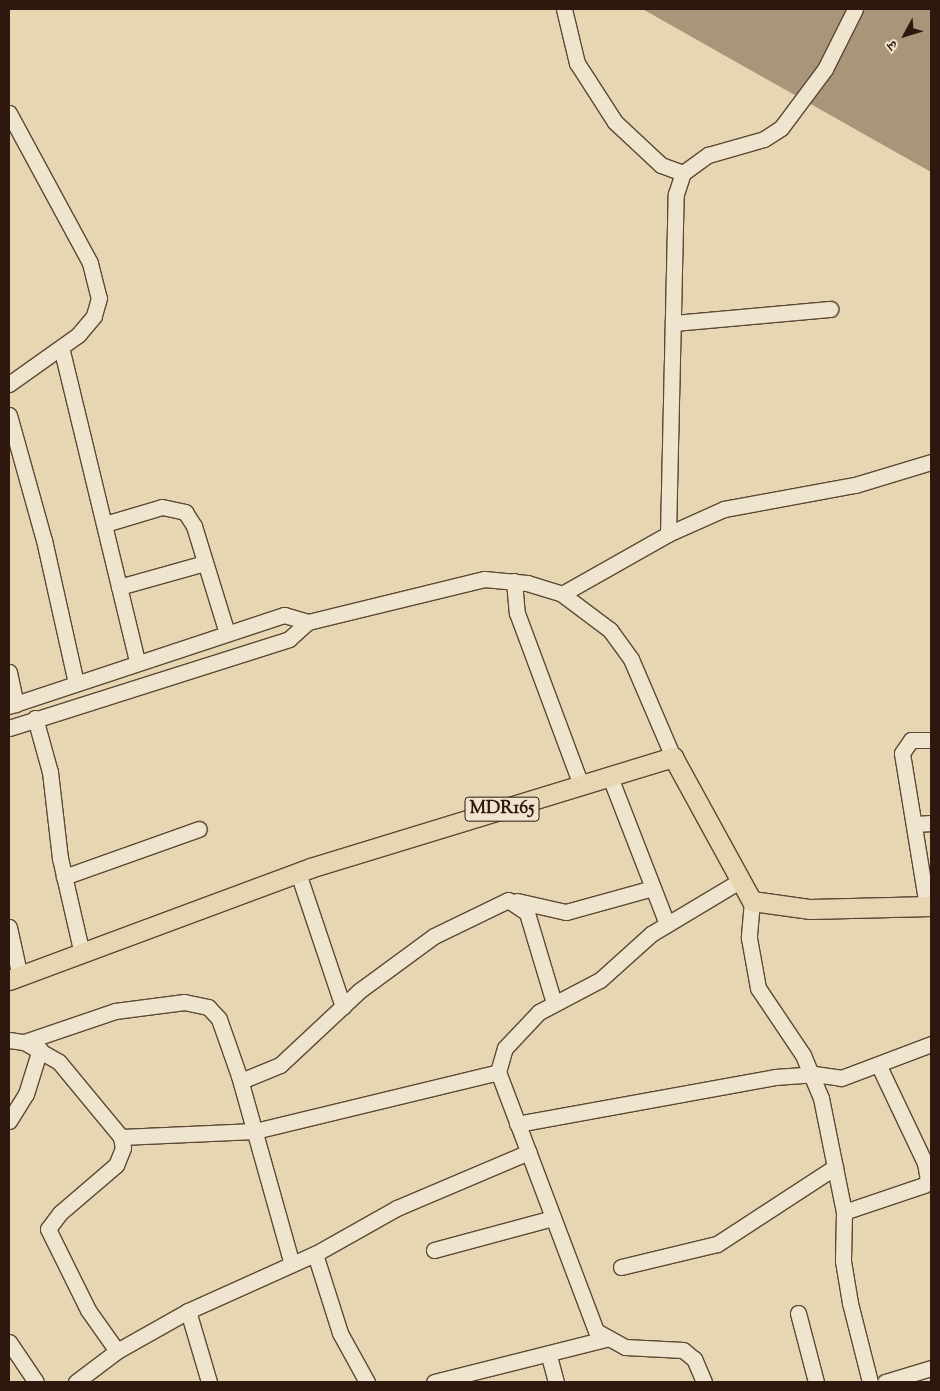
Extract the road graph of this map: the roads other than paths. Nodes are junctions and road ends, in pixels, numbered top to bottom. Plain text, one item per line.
1 (564, 9) edge
2 (855, 9) edge
3 (9, 113) edge
4 (683, 173) junction
5 (830, 309) dead end
6 (673, 323) junction
7 (62, 351) junction
8 (9, 384) edge
9 (9, 415) edge
10 (931, 462) edge
11 (105, 524) junction
12 (668, 534) junction
13 (205, 563) junction
14 (514, 582) junction
15 (119, 587) junction
16 (562, 594) junction
17 (308, 622) junction
18 (227, 633) junction
19 (137, 662) junction
20 (9, 672) edge
21 (76, 683) junction
22 (12, 705) edge
23 (34, 718) junction
24 (9, 728) edge
25 (931, 740) edge
26 (673, 758) junction
27 (610, 777) junction
28 (581, 785) junction
29 (931, 823) edge
30 (916, 824) junction
31 (199, 828) dead end
32 (298, 873) junction
33 (64, 877) junction
34 (738, 882) junction
35 (653, 888) junction
36 (514, 900) junction
37 (752, 901) junction
38 (929, 906) edge
39 (667, 924) junction
40 (9, 927) edge
41 (82, 954) junction
42 (14, 978) edge
43 (554, 1003) junction
44 (343, 1006) junction
45 (9, 1040) edge
46 (24, 1042) junction
47 (931, 1044) edge
48 (40, 1049) junction
49 (879, 1066) junction
50 (498, 1072) junction
51 (814, 1074) junction
52 (241, 1081) junction
53 (9, 1121) edge
54 (517, 1124) junction
55 (256, 1131) junction
56 (121, 1137) junction
57 (529, 1152) junction
58 (835, 1167) junction
59 (844, 1212) junction
60 (553, 1218) junction
61 (434, 1250) dead end
62 (315, 1254) junction
63 (292, 1264) junction
64 (621, 1267) dead end
65 (188, 1311) junction
66 (798, 1313) dead end
67 (605, 1340) junction
68 (9, 1342) edge
69 (117, 1351) junction
70 (549, 1356) junction
71 (931, 1368) edge
72 (94, 1377) edge
73 (36, 1382) edge
74 (76, 1382) edge
75 (209, 1382) edge
76 (367, 1382) edge
77 (434, 1382) edge
78 (556, 1382) edge
79 (704, 1382) edge
80 (816, 1382) edge
81 (870, 1382) edge
82 (885, 1382) edge

1 - 4 street
2 - 4 street
3 - 7 street
4 - 6 street
5 - 6 street
6 - 12 street
7 - 8 street
7 - 11 street
9 - 21 street
10 - 12 street
11 - 13 street
11 - 15 street
12 - 16 street
13 - 15 street
13 - 18 street
14 - 16 street
14 - 17 street
14 - 28 street
15 - 19 street
16 - 26 street
17 - 18 street
17 - 23 street
18 - 19 street
19 - 21 street
20 - 22 street
21 - 22 street
23 - 24 street
23 - 33 street
25 - 30 street
26 - 27 main road, MDR165
26 - 34 main road
27 - 28 main road, MDR165
27 - 35 street
28 - 32 main road, MDR165
29 - 30 street
30 - 38 street
31 - 33 street
32 - 41 main road, MDR165
32 - 44 street
33 - 41 street
34 - 37 main road
34 - 39 street
35 - 36 street
35 - 39 street
36 - 43 street
36 - 44 street
37 - 38 main road
37 - 51 street
39 - 43 street
40 - 42 street
41 - 42 main road, MDR165
43 - 50 street
44 - 52 street
45 - 46 street
46 - 48 street
46 - 52 street
47 - 49 street
48 - 53 street
48 - 56 street
49 - 51 street
49 - 59 street
50 - 54 street
50 - 55 street
51 - 54 street
51 - 58 street
52 - 55 street
54 - 57 street
55 - 56 street
55 - 63 street
56 - 69 street
57 - 60 street
57 - 62 street
58 - 59 street
58 - 64 street
59 - 81 street
60 - 61 street
60 - 67 street
62 - 63 street
62 - 76 street
63 - 65 street
65 - 69 street
65 - 75 street
66 - 80 street
67 - 70 street
67 - 79 street
68 - 73 street
69 - 72 street
70 - 77 street
70 - 78 street
71 - 82 street
72 - 74 street

